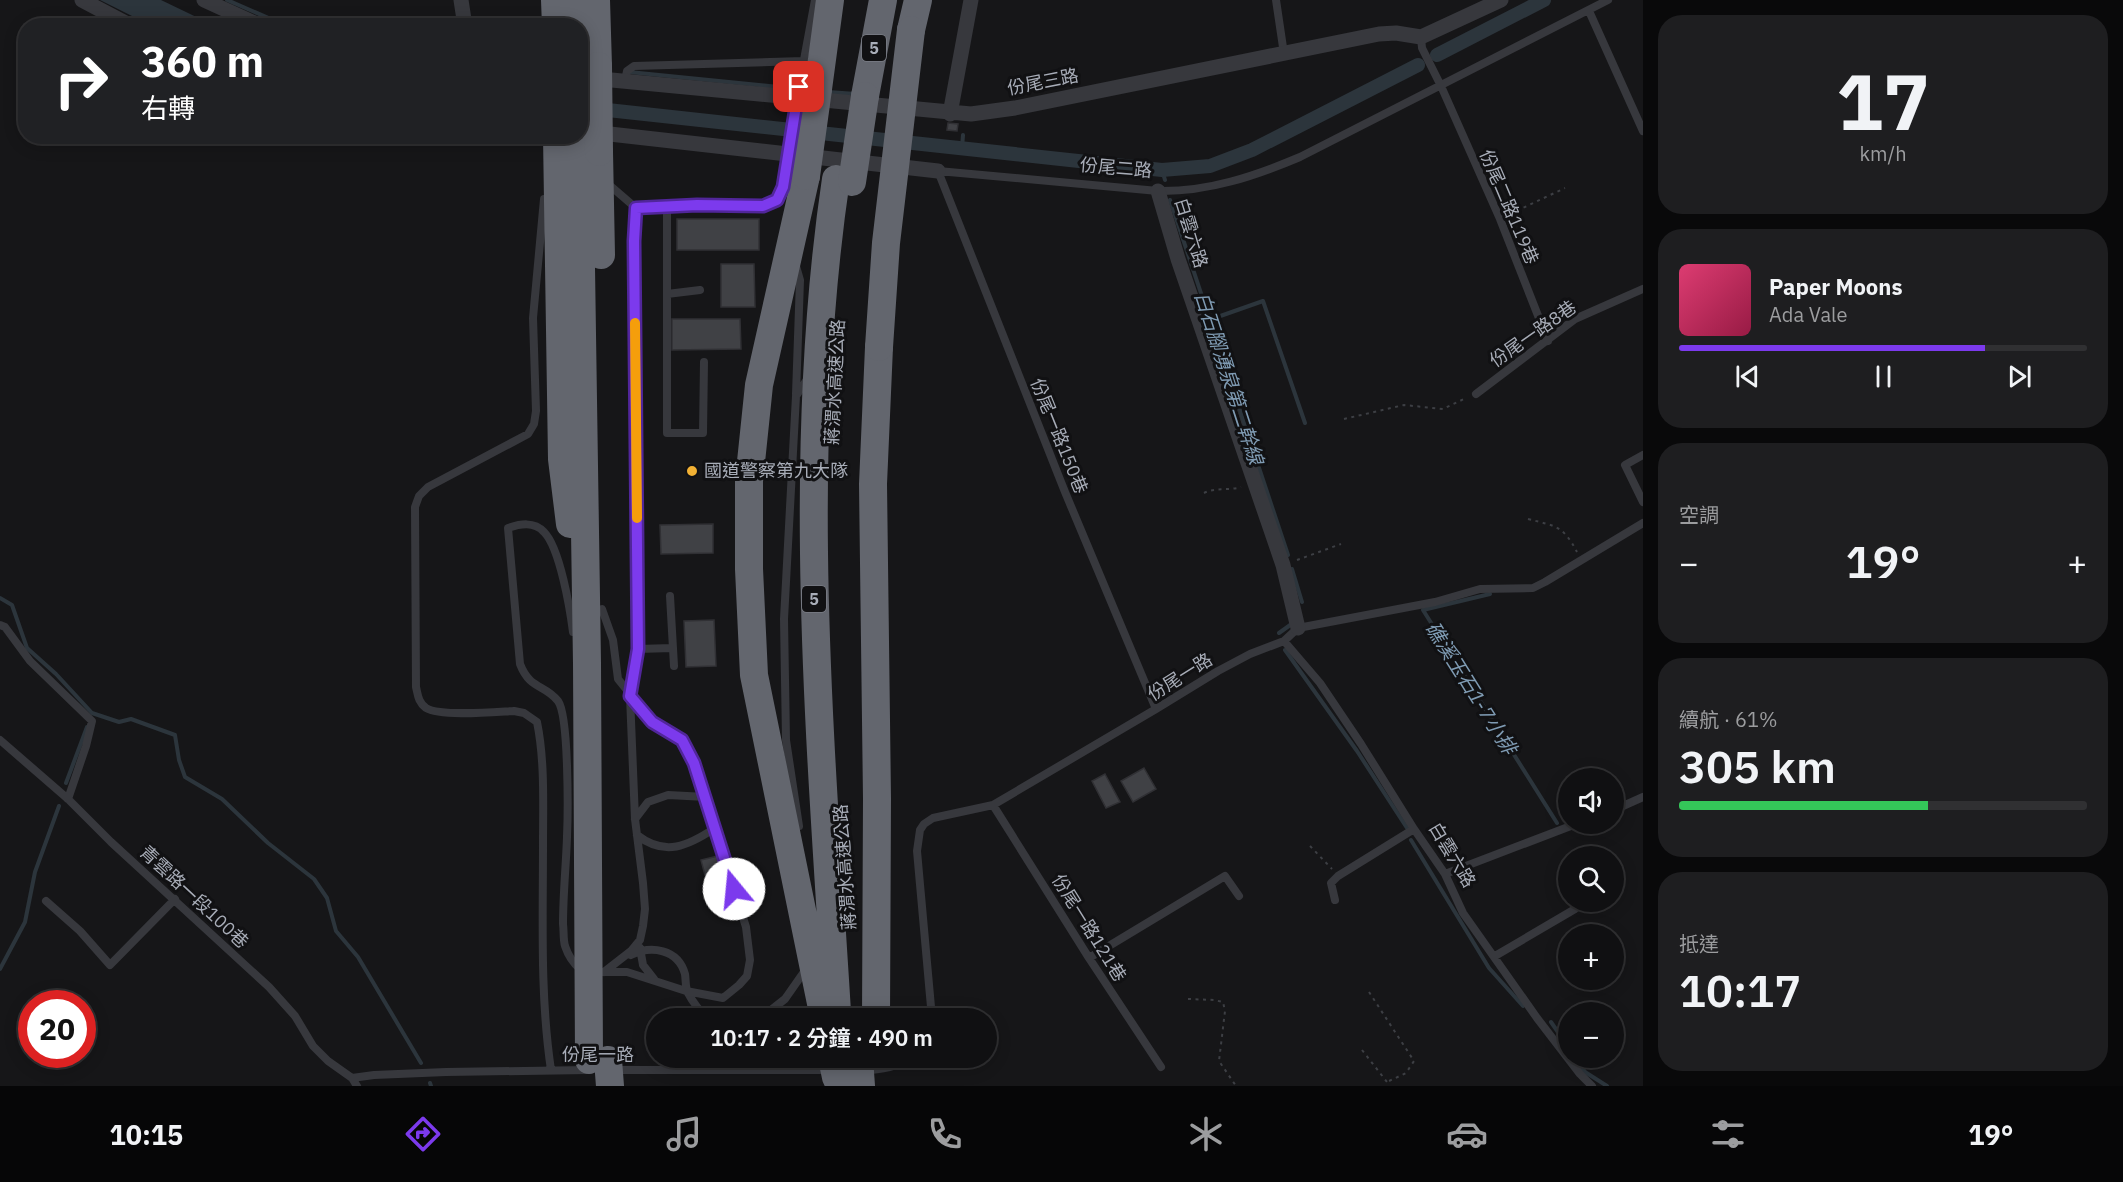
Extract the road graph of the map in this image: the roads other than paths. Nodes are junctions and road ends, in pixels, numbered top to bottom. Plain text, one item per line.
1 (82, 0) edge
2 (204, 0) edge
3 (461, 0) edge
4 (555, 0) edge
5 (576, 0) edge
6 (596, 0) edge
7 (601, 0) edge
8 (815, 0) edge
9 (830, 0) edge
10 (864, 0) edge
11 (883, 0) edge
12 (917, 0) edge
13 (971, 0) edge
14 (1276, 0) edge
15 (1501, 0) edge
16 (1608, 0) edge
17 (1589, 11) junction
18 (116, 18) edge
19 (243, 18) edge
20 (464, 18) edge
21 (555, 18) edge
22 (580, 18) edge
23 (1421, 36) junction
24 (588, 53) edge
25 (1284, 54) junction
26 (803, 61) junction
27 (625, 83) junction
28 (1441, 86) junction
29 (808, 88) junction
30 (857, 95) junction
31 (1643, 102) edge
32 (1634, 108) junction
33 (950, 114) junction
34 (1643, 131) edge
35 (583, 147) edge
36 (938, 171) junction
37 (795, 175) junction
38 (844, 181) junction
39 (545, 190) dead end
40 (1158, 191) junction
41 (668, 206) junction
42 (636, 208) junction
43 (790, 250) junction
44 (1643, 289) edge
45 (700, 290) dead end
46 (667, 294) junction
47 (1548, 341) junction
48 (704, 362) dead end
49 (818, 362) junction
50 (1476, 394) road end
51 (796, 396) junction
52 (1643, 454) edge
53 (1643, 502) edge
54 (1643, 523) edge
55 (670, 596) dead end
56 (602, 609) junction
57 (0, 625) edge
58 (1298, 628) junction
59 (1284, 641) junction
60 (672, 648) junction
61 (638, 649) junction
62 (580, 664) junction
63 (674, 666) dead end
64 (630, 696) junction
65 (1156, 709) junction
66 (0, 740) edge
67 (706, 797) junction
68 (1643, 797) edge
69 (68, 799) junction
70 (993, 805) junction
71 (1624, 806) edge
72 (635, 819) junction
73 (715, 828) junction
74 (1414, 829) junction
75 (800, 831) dead end
76 (1558, 831) edge
77 (637, 835) junction
78 (1445, 874) junction
79 (1239, 897) dead end
80 (175, 899) junction
81 (810, 900) dead end
82 (1335, 900) dead end
83 (46, 901) dead end
84 (1570, 912) edge
85 (805, 929) junction
86 (640, 940) junction
87 (640, 950) junction
88 (1495, 956) junction
89 (1089, 958) junction
90 (811, 960) junction
91 (604, 968) junction
92 (656, 981) junction
93 (687, 991) junction
94 (700, 1008) edge
95 (773, 1008) edge
96 (822, 1008) edge
97 (836, 1008) edge
98 (855, 1008) edge
99 (876, 1008) edge
100 (931, 1008) edge
101 (1161, 1067) dead end
102 (888, 1068) edge
103 (551, 1070) junction
104 (852, 1071) edge
105 (599, 1073) edge
106 (352, 1078) junction
107 (357, 1086) edge
108 (1592, 1086) edge

1 - 18 street
2 - 19 street
3 - 20 street
4 - 21 highway
5 - 22 highway
6 - 24 highway
7 - 24 highway
8 - 26 lane
9 - 29 highway
10 - 30 highway, 蔣渭水高速公路 / 5
11 - 30 highway, 蔣渭水高速公路 / 5
12 - 99 highway, bridge
13 - 33 street
14 - 25 lane
15 - 23 street, 份尾三路
16 - 17 lane, 份尾二路
17 - 28 lane, 份尾二路
17 - 32 lane
23 - 25 street, 份尾三路
23 - 28 lane, 份尾二路119巷
24 - 27 street, 份尾三路
25 - 33 street, 份尾三路
26 - 27 lane
26 - 29 lane
27 - 33 street, 份尾三路
28 - 40 lane, 份尾二路
28 - 47 lane, 份尾二路119巷
29 - 37 highway, bridge
30 - 38 highway, 蔣渭水高速公路 / 5
31 - 32 lane
32 - 34 lane
35 - 36 street, 份尾二路
35 - 42 lane
35 - 56 highway
35 - 62 highway
35 - 62 highway
36 - 40 lane, 份尾二路
36 - 65 lane, 份尾一路150巷
37 - 41 lane
37 - 43 highway
38 - 49 highway, 蔣渭水高速公路 / 5
38 - 98 highway, 蔣渭水高速公路 / 5
39 - 103 lane
40 - 58 street, 白雲六路
41 - 42 lane
41 - 46 lane
42 - 61 lane
43 - 51 lane
43 - 85 highway
44 - 47 lane, 份尾一路8巷
45 - 46 lane
46 - 48 lane
47 - 50 lane, 份尾一路8巷
49 - 51 lane
49 - 97 highway, 蔣渭水高速公路 / 5
51 - 75 lane
52 - 53 lane
54 - 58 lane
55 - 60 lane
56 - 64 lane
56 - 91 highway
57 - 69 lane
58 - 59 lane, 份尾一路
59 - 65 lane, 份尾一路
59 - 74 lane, 白雲六路
60 - 61 lane
60 - 63 lane
61 - 64 lane
62 - 91 highway
62 - 91 lane
64 - 67 lane
64 - 72 lane
65 - 70 lane, 份尾一路
66 - 69 lane, 青雲路一段100巷
67 - 72 lane
67 - 73 lane
68 - 71 lane
69 - 80 lane, 青雲路一段100巷
70 - 89 lane, 份尾一路121巷
70 - 100 lane, 份尾一路
72 - 77 lane
73 - 77 lane
73 - 93 lane
74 - 78 lane, 白雲六路
74 - 82 lane
76 - 78 lane
77 - 86 lane
78 - 88 lane, 白雲六路
79 - 89 lane
80 - 83 lane
80 - 106 lane, 青雲路一段100巷
81 - 85 lane
84 - 88 lane
85 - 90 highway
86 - 87 lane
86 - 91 lane
87 - 91 lane
87 - 92 lane
87 - 93 lane
88 - 108 lane, 白雲六路
89 - 101 lane, 份尾一路121巷
90 - 95 lane
90 - 96 highway
91 - 92 lane
91 - 105 highway
92 - 93 lane
93 - 94 lane
102 - 104 lane, 份尾一路
103 - 104 lane, 份尾一路
103 - 106 lane, 份尾一路
106 - 107 lane, 青雲路一段100巷

